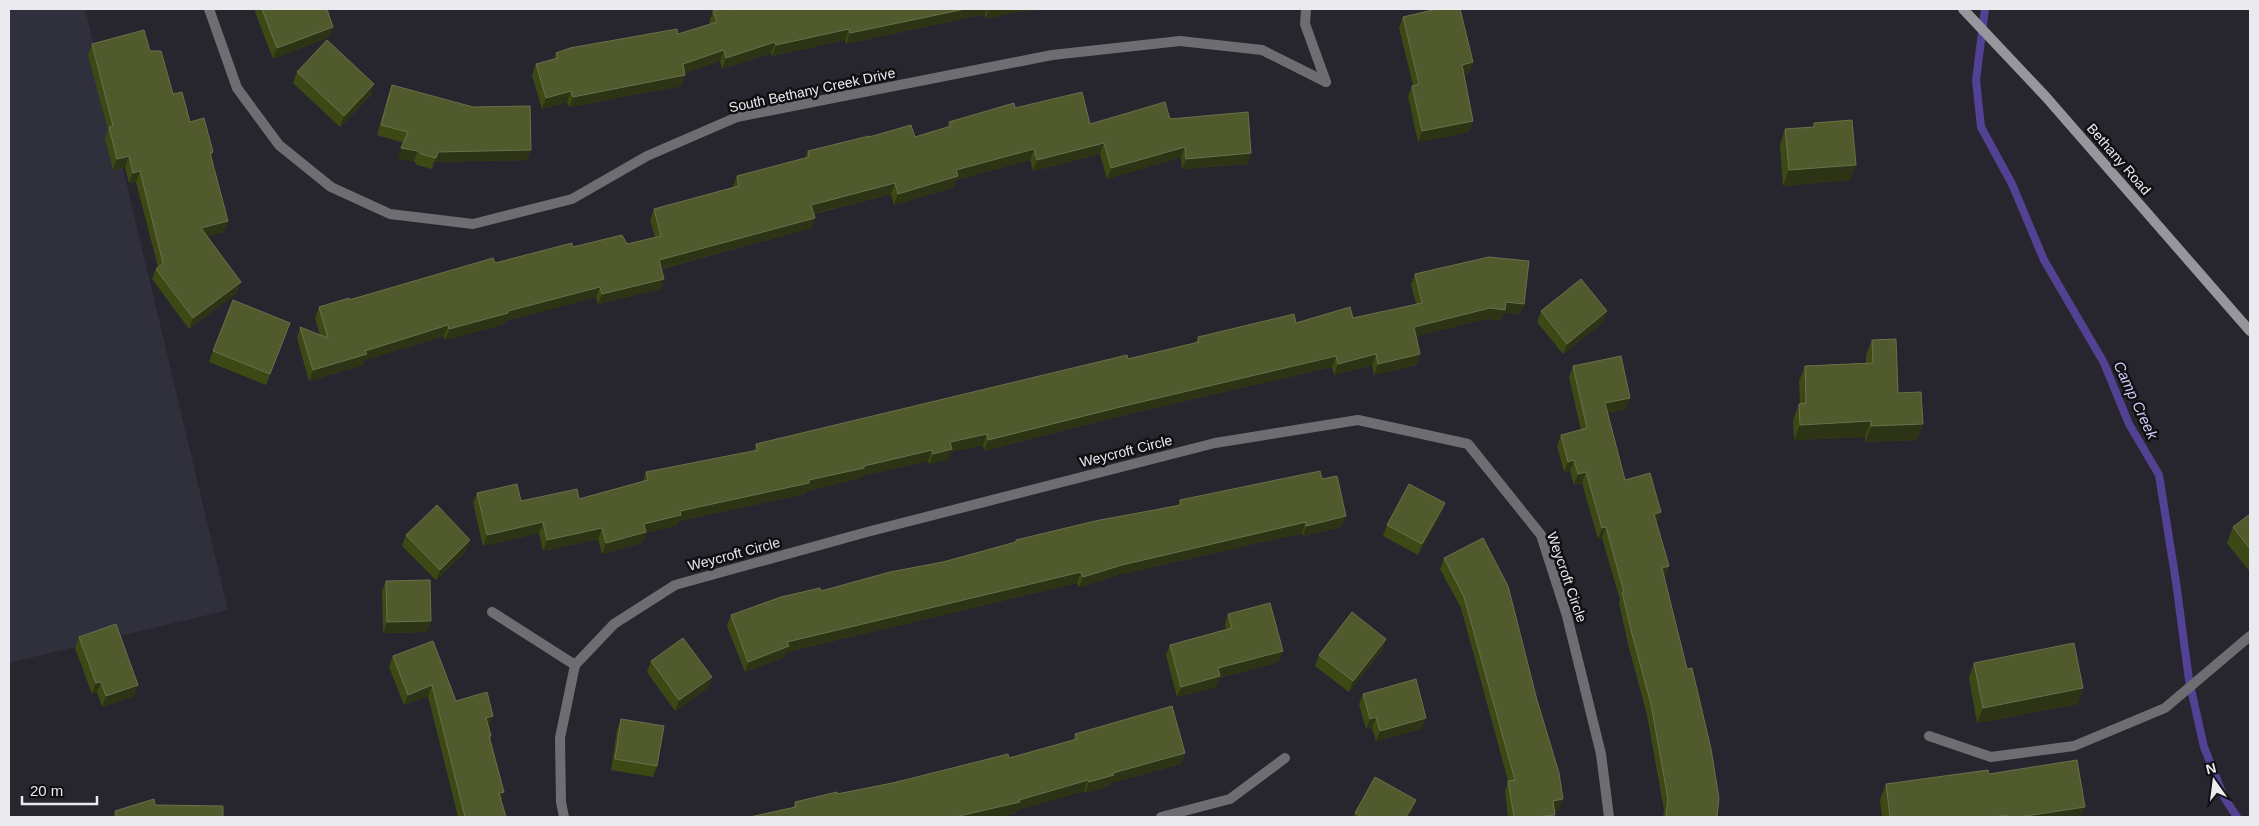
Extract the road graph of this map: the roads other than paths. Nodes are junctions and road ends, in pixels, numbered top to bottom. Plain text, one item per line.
1 (209, 9) edge
2 (1306, 9) edge
3 (1963, 9) edge
4 (2250, 332) edge
5 (492, 612) dead end
6 (2250, 636) edge
7 (575, 665) junction
8 (1929, 736) dead end
9 (1285, 758) dead end
10 (564, 817) edge
11 (1161, 817) edge
12 (1609, 817) edge

1 - 2 street, South Bethany Creek Drive
3 - 4 street, Bethany Road
5 - 7 street
6 - 8 street
7 - 10 street
7 - 12 street, Weycroft Circle
9 - 11 street

